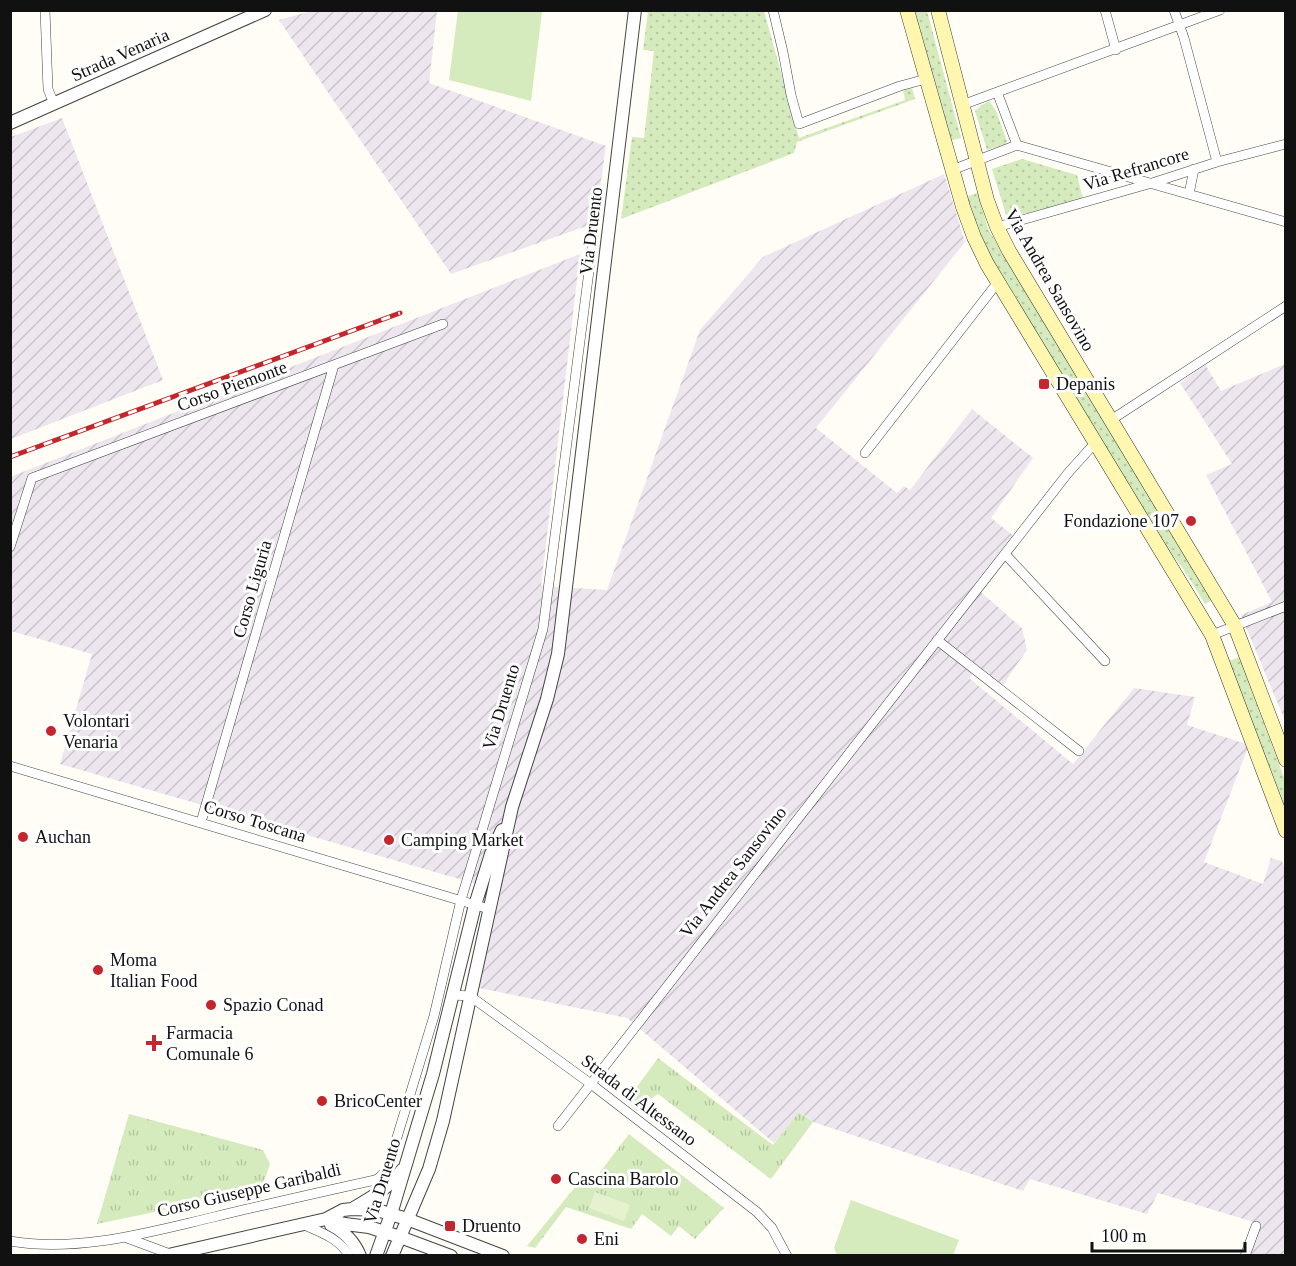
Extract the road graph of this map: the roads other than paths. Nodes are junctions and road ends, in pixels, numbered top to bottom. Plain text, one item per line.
1 (45, 10) edge
2 (266, 10) edge
3 (635, 10) edge
4 (773, 10) edge
5 (908, 10) edge
6 (938, 10) edge
7 (1105, 10) edge
8 (1174, 10) edge
9 (1220, 10) edge
10 (1180, 26) junction
11 (1116, 50) junction
12 (926, 79) junction
13 (997, 92) junction
14 (54, 104) junction
15 (962, 105) junction
16 (10, 123) edge
17 (1286, 144) edge
18 (1017, 145) junction
19 (976, 162) junction
20 (1217, 162) junction
21 (1194, 169) junction
22 (952, 170) junction
23 (1152, 183) junction
24 (1189, 194) junction
25 (1286, 222) edge
26 (997, 227) junction
27 (594, 232) dead end
28 (998, 282) junction
29 (1286, 306) edge
30 (443, 324) dead end
31 (334, 365) junction
32 (1111, 420) junction
33 (1095, 442) junction
34 (865, 453) dead end
35 (10, 548) edge
36 (1005, 554) junction
37 (1286, 606) edge
38 (1235, 626) junction
39 (543, 629) junction
40 (561, 632) junction
41 (1212, 635) junction
42 (937, 640) junction
43 (1105, 661) dead end
44 (1079, 751) dead end
45 (1286, 760) edge
46 (10, 766) edge
47 (512, 807) junction
48 (201, 822) junction
49 (1286, 831) edge
50 (461, 900) junction
51 (475, 905) junction
52 (489, 909) junction
53 (453, 995) junction
54 (470, 996) junction
55 (434, 1016) junction
56 (446, 1023) junction
57 (591, 1084) junction
58 (558, 1126) dead end
59 (407, 1162) junction
60 (380, 1177) joint
61 (352, 1209) junction
62 (392, 1214) junction
63 (407, 1219) junction
64 (322, 1220) junction
65 (302, 1224) junction
66 (1256, 1226) dead end
67 (385, 1232) junction
68 (400, 1237) junction
69 (126, 1238) junction
70 (10, 1241) edge
71 (430, 1252) edge
72 (167, 1255) edge
73 (349, 1256) edge
74 (360, 1256) edge
75 (376, 1256) edge
76 (392, 1256) edge
77 (451, 1256) edge
78 (503, 1256) edge
79 (787, 1256) edge
80 (1245, 1256) edge

1 - 14 street, Strada Venaria
2 - 14 street, Strada Venaria
3 - 40 street, Via Druento
4 - 12 street
5 - 12 main road
6 - 15 main road, Via Andrea Sansovino
7 - 11 street
8 - 10 street
9 - 10 street
10 - 11 street
10 - 20 street
11 - 13 street
12 - 22 main road
13 - 15 street
13 - 18 street
14 - 16 street, Strada Venaria
15 - 19 main road, Via Andrea Sansovino
17 - 20 street, Via Refrancore
18 - 19 street
18 - 23 street
19 - 22 street
19 - 26 main road, Via Andrea Sansovino
20 - 21 street, Via Refrancore
21 - 23 street, Via Refrancore
21 - 24 street
22 - 28 main road
23 - 24 street
23 - 26 street, Via Refrancore
24 - 25 street
26 - 32 main road, Via Andrea Sansovino
27 - 39 street, Via Druento
28 - 33 main road
28 - 34 street
29 - 32 street
30 - 31 street, Corso Piemonte
31 - 35 street, Corso Piemonte
31 - 48 street, Corso Liguria
32 - 38 main road, Via Andrea Sansovino
33 - 36 street, Via Andrea Sansovino
33 - 41 main road
36 - 42 street, Via Andrea Sansovino
36 - 43 street
37 - 38 street
38 - 41 street
38 - 45 main road, Via Andrea Sansovino
39 - 40 street
39 - 50 street, Via Druento
40 - 47 street, Via Druento
41 - 49 main road
42 - 44 street
42 - 57 street, Via Andrea Sansovino
46 - 48 street, Corso Toscana
47 - 51 street, Via Druento
47 - 52 street, Via Druento
48 - 50 street, Corso Toscana
50 - 51 street, Corso Toscana
50 - 55 street, Via Druento
51 - 52 street, Corso Toscana
51 - 53 street, Via Druento
52 - 54 street, Via Druento
53 - 54 street
53 - 56 street, Via Druento
54 - 57 street, Strada di Altessano
54 - 63 street, Via Druento
55 - 56 street
55 - 60 street, Via Druento
56 - 59 street, Via Druento
57 - 58 street, Via Andrea Sansovino
57 - 79 street, Strada di Altessano
59 - 61 street
59 - 62 street, Via Druento
60 - 69 street, Corso Giuseppe Garibaldi
61 - 62 street, Corso Giuseppe Garibaldi
61 - 64 street, Corso Giuseppe Garibaldi
62 - 63 street, Corso Giuseppe Garibaldi
62 - 67 street, Via Druento
63 - 68 street, Via Druento
63 - 78 street
64 - 65 street, Corso Giuseppe Garibaldi
64 - 67 street, Corso Giuseppe Garibaldi
64 - 74 street
65 - 72 street, Corso Giuseppe Garibaldi
65 - 73 street
66 - 80 street
67 - 68 street, Corso Giuseppe Garibaldi
67 - 75 street, Via Druento
68 - 71 street
68 - 76 street, Via Druento
69 - 70 street, Corso Giuseppe Garibaldi
69 - 72 street, Corso Giuseppe Garibaldi
71 - 77 street

